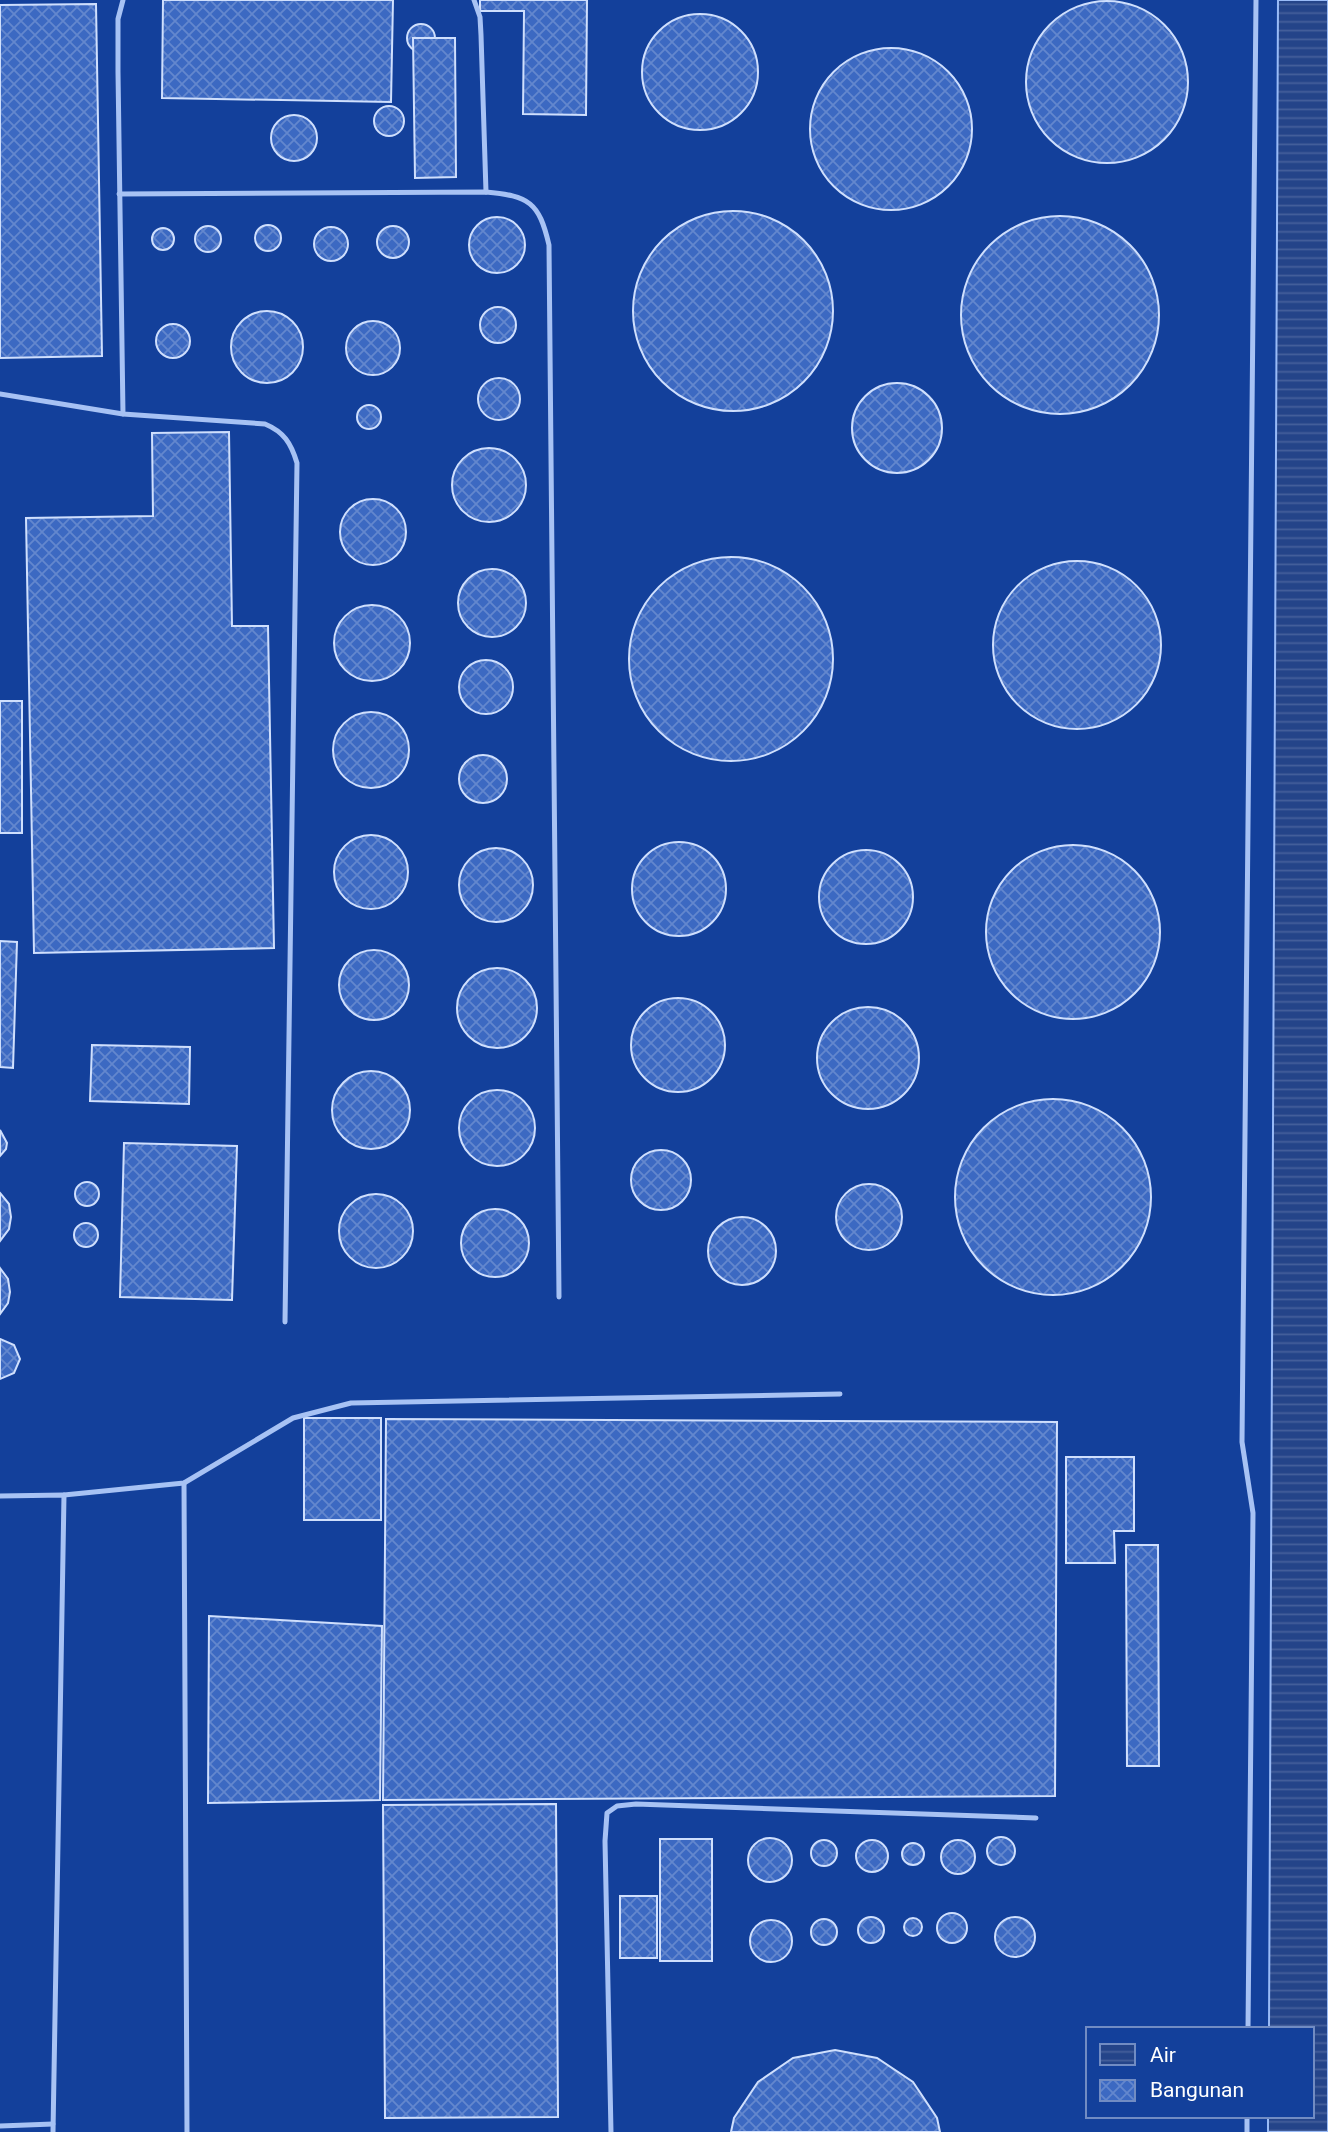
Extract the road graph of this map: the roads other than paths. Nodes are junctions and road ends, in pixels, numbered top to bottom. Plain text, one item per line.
1 (123, 0) edge
2 (474, 0) edge
3 (1256, 0) edge
4 (486, 192) junction
5 (119, 194) junction
6 (0, 394) edge
7 (122, 414) junction
8 (559, 1297) dead end
9 (285, 1322) dead end
10 (840, 1394) dead end
11 (184, 1483) junction
12 (64, 1495) junction
13 (0, 1496) edge
14 (1035, 1818) dead end
15 (1248, 2027) edge
16 (53, 2124) junction
17 (0, 2126) edge
18 (53, 2132) edge
19 (187, 2132) edge
20 (611, 2132) edge

1 - 5 lane
2 - 4 lane
3 - 15 lane
4 - 5 lane
4 - 8 lane
5 - 7 lane
6 - 7 lane
7 - 9 lane
10 - 11 lane
11 - 12 lane
11 - 19 lane
12 - 13 lane
12 - 16 lane
14 - 20 lane
16 - 17 lane
16 - 18 lane

